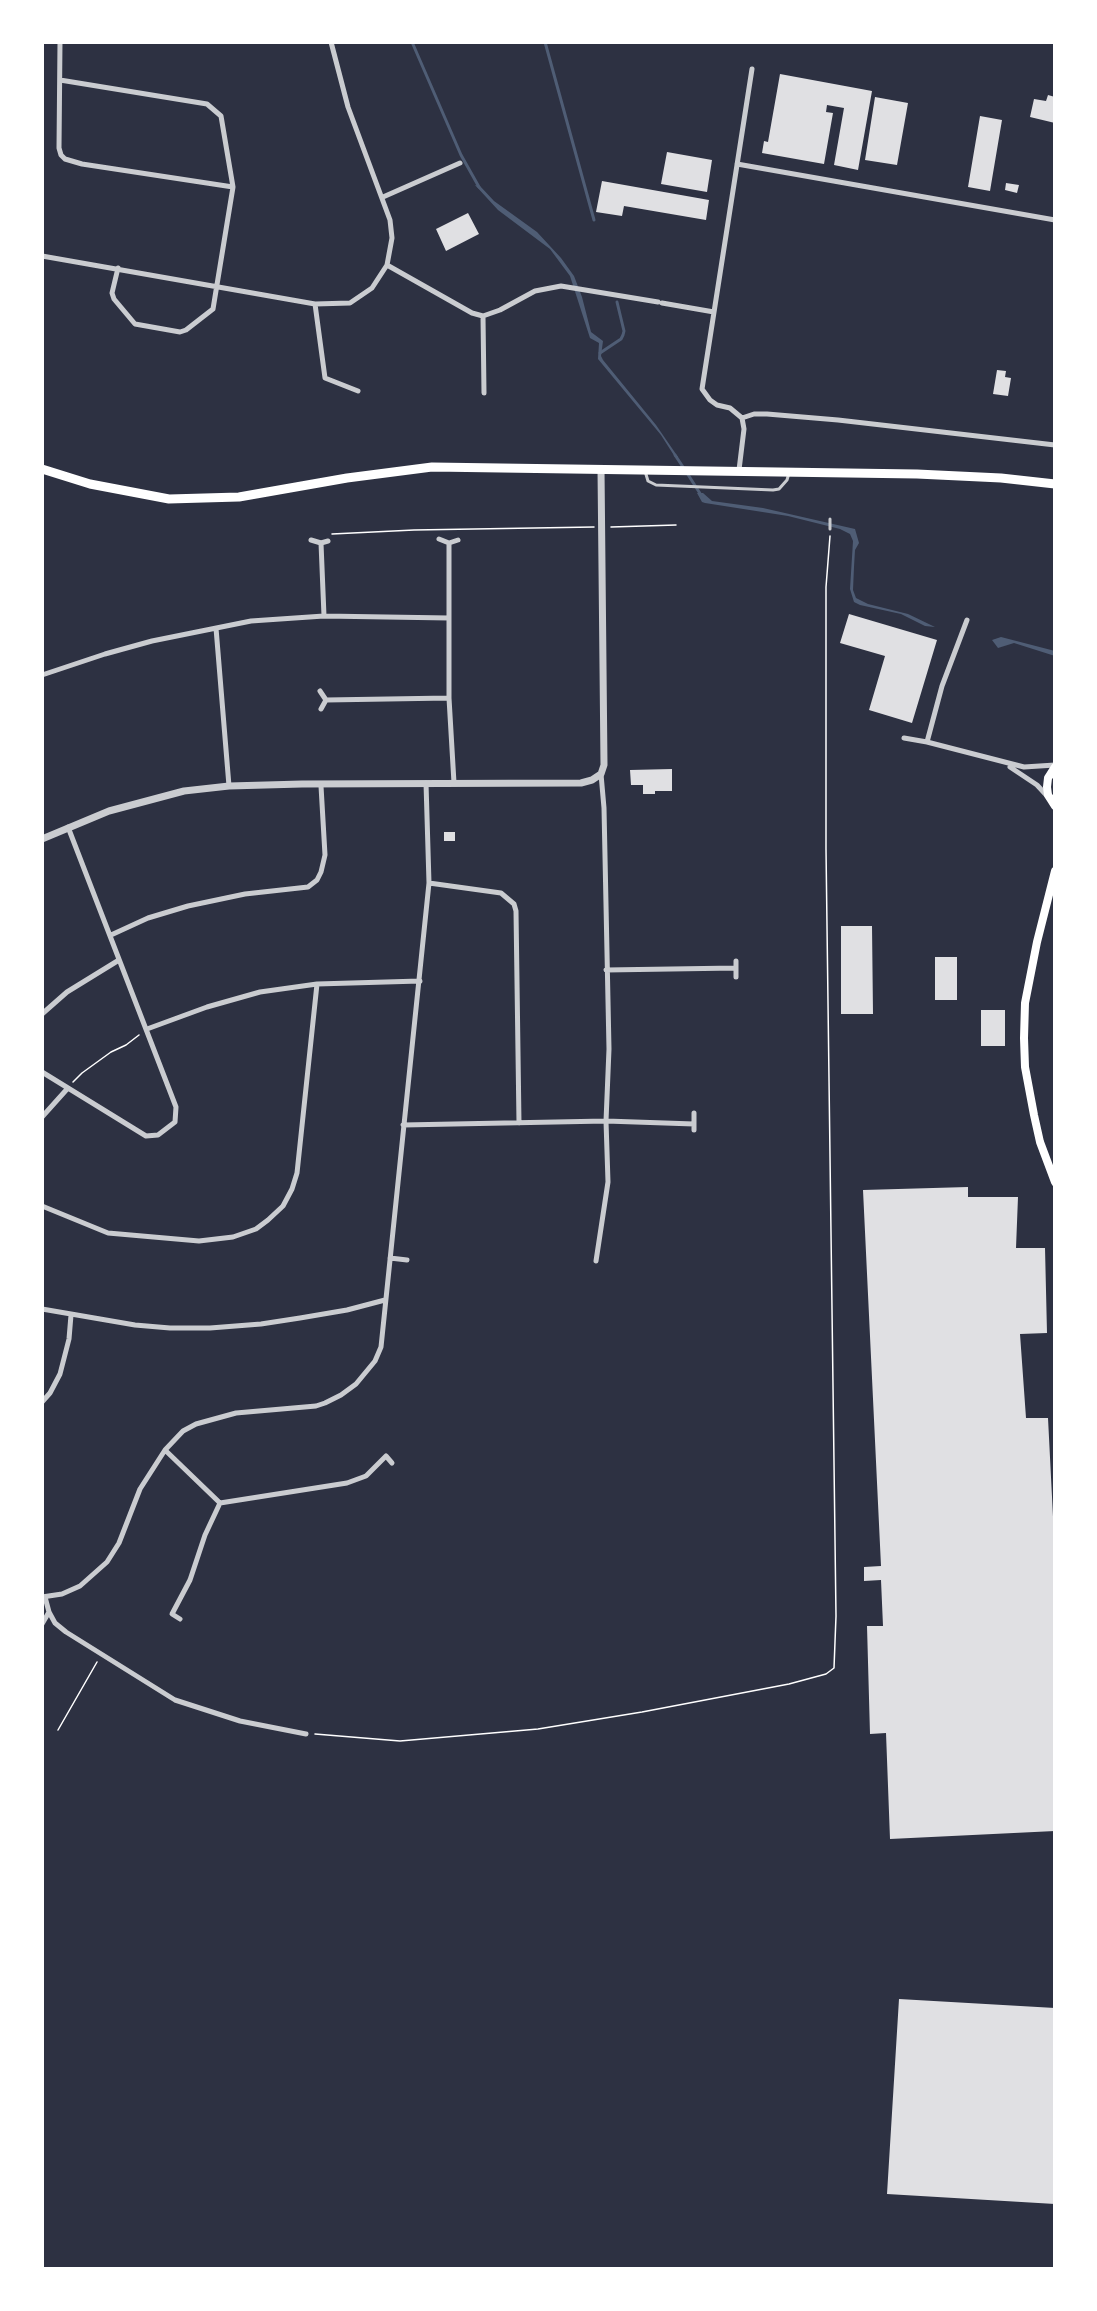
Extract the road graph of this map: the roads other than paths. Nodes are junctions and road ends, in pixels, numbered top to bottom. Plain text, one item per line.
1 (60, 42) edge
2 (331, 42) edge
3 (752, 69) dead end
4 (60, 80) junction
5 (460, 163) dead end
6 (737, 164) junction
7 (233, 187) junction
8 (383, 198) junction
9 (1055, 220) edge
10 (42, 256) edge
11 (387, 266) junction
12 (118, 268) junction
13 (218, 286) junction
14 (315, 304) junction
15 (714, 312) junction
16 (483, 316) junction
17 (358, 391) dead end
18 (484, 393) dead end
19 (742, 418) junction
20 (1055, 445) edge
21 (42, 469) edge
22 (601, 469) junction
23 (645, 470) junction
24 (739, 470) junction
25 (790, 471) junction
26 (1055, 484) edge
27 (830, 519) dead end
28 (830, 529) road end
29 (439, 539) dead end
30 (311, 540) dead end
31 (458, 540) dead end
32 (328, 541) road end
33 (321, 543) junction
34 (449, 543) junction
35 (324, 616) junction
36 (449, 618) junction
37 (967, 620) dead end
38 (216, 628) junction
39 (42, 675) edge
40 (320, 691) dead end
41 (449, 698) junction
42 (326, 700) junction
43 (321, 708) dead end
44 (904, 738) dead end
45 (927, 742) junction
46 (1006, 764) junction
47 (1055, 766) edge
48 (601, 774) junction
49 (426, 783) junction
50 (454, 783) junction
51 (229, 786) junction
52 (321, 786) junction
53 (1053, 806) edge
54 (68, 826) junction
55 (42, 839) edge
56 (1055, 871) edge
57 (429, 883) junction
58 (111, 935) junction
59 (119, 960) junction
60 (736, 961) dead end
61 (736, 968) junction
62 (606, 970) junction
63 (736, 977) dead end
64 (420, 981) junction
65 (317, 984) junction
66 (42, 1014) edge
67 (147, 1029) junction
68 (42, 1072) edge
69 (68, 1088) junction
70 (694, 1113) dead end
71 (42, 1117) edge
72 (606, 1121) junction
73 (519, 1123) junction
74 (403, 1125) junction
75 (1055, 1182) edge
76 (42, 1206) edge
77 (390, 1258) junction
78 (407, 1260) dead end
79 (596, 1261) dead end
80 (385, 1300) junction
81 (42, 1309) edge
82 (71, 1315) junction
83 (42, 1401) edge
84 (165, 1450) junction
85 (392, 1463) dead end
86 (220, 1503) junction
87 (44, 1597) edge
88 (49, 1612) junction
89 (180, 1619) dead end
90 (42, 1624) edge
91 (306, 1734) road end

1 - 4 street
2 - 8 street
3 - 6 street
4 - 7 street
4 - 7 street
5 - 8 street
6 - 9 street
6 - 15 street
7 - 13 street
8 - 11 street
10 - 12 street
11 - 14 street
11 - 16 street
12 - 13 street
12 - 13 street
13 - 14 street
14 - 17 street
15 - 16 street
15 - 19 street
16 - 18 street
19 - 20 street
19 - 24 street
21 - 22 main road
22 - 23 main road
22 - 48 street
23 - 24 main road
23 - 25 lane
24 - 25 main road
25 - 26 main road
27 - 28 lane
29 - 34 street
30 - 33 street
31 - 34 street
32 - 33 street
33 - 35 street
34 - 36 street
35 - 36 street
35 - 38 street
36 - 41 street
37 - 45 street
38 - 39 street
38 - 51 street
40 - 42 street
41 - 42 street
41 - 50 street
42 - 43 street
44 - 45 street
45 - 46 street
46 - 47 street
46 - 53 street
47 - 53 main road
48 - 50 street
48 - 62 street
49 - 50 street
49 - 52 street
49 - 57 street
51 - 52 street
51 - 54 street
52 - 58 street
54 - 55 street
54 - 58 street
56 - 75 main road
57 - 64 street
57 - 73 street
58 - 59 street
59 - 66 street
59 - 67 street
60 - 61 street
61 - 62 street
61 - 63 street
62 - 72 street
64 - 65 street
64 - 74 street
65 - 67 street
65 - 76 street
67 - 69 street
68 - 69 street
69 - 71 street
70 - 72 street
72 - 73 street
72 - 79 street
73 - 74 street
74 - 77 street
77 - 78 street
77 - 80 street
80 - 82 street
80 - 84 street
81 - 82 street
82 - 83 street
84 - 86 street
84 - 87 street
85 - 86 street
86 - 89 street
87 - 88 street
88 - 90 street
88 - 91 street

